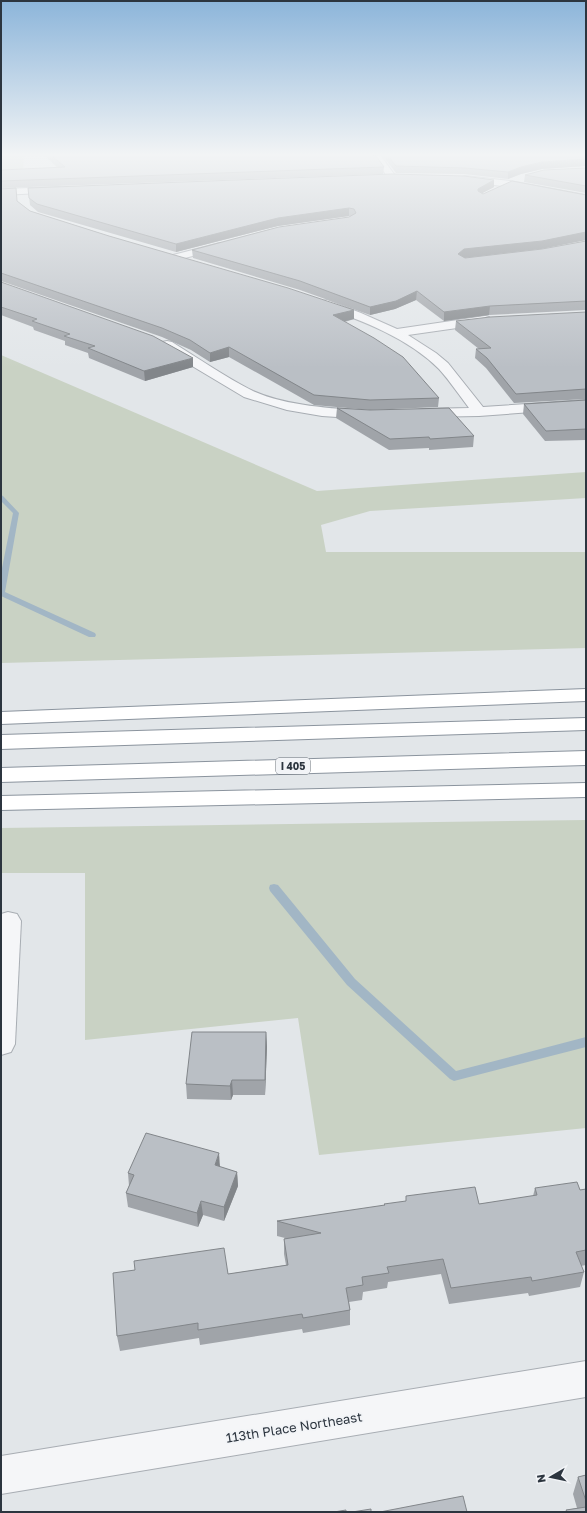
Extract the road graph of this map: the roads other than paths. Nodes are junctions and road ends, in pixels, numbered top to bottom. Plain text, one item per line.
1 (233, 242) edge
2 (163, 254) edge
3 (177, 258) junction
4 (198, 264) edge
5 (315, 300) edge
6 (497, 319) edge
7 (396, 333) junction
8 (158, 341) edge
9 (586, 404) edge
10 (479, 412) junction
11 (409, 414) edge
12 (378, 415) edge
13 (586, 695) edge
14 (526, 698) junction
15 (586, 711) edge
16 (1, 718) edge
17 (586, 724) edge
18 (1, 742) edge
19 (586, 758) edge
20 (1, 775) edge
21 (586, 790) edge
22 (1, 803) edge
23 (8, 921) dead end
24 (1, 1044) edge
25 (586, 1379) edge
26 (1, 1475) edge

1 - 3 street
2 - 3 street
3 - 4 street
5 - 7 street
6 - 7 street
7 - 10 street
8 - 12 street
9 - 10 street
10 - 11 street
13 - 14 highway
14 - 15 highway
14 - 16 highway
17 - 18 highway
19 - 20 highway, I 405
21 - 22 highway
23 - 24 street
25 - 26 street, 113th Place Northeast

